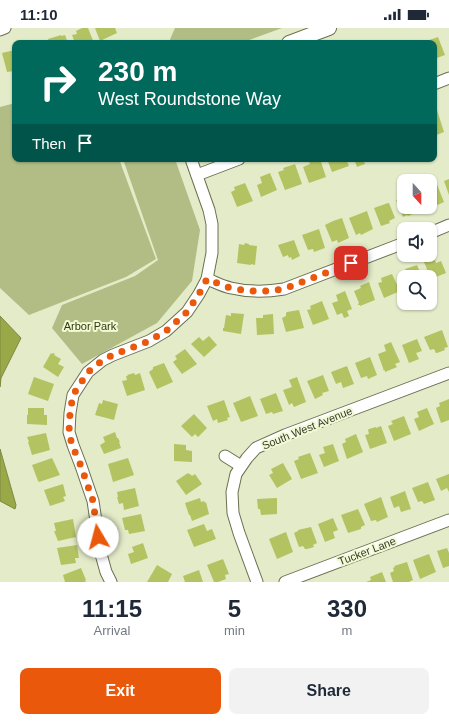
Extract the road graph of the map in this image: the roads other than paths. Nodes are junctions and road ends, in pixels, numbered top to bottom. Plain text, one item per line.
1 (5, 28) edge
2 (329, 28) edge
3 (0, 30) edge
4 (297, 40) edge
5 (449, 78) edge
6 (437, 83) edge
7 (192, 162) edge
8 (231, 162) edge
9 (197, 175) junction
10 (449, 225) edge
11 (437, 230) edge
12 (397, 246) edge
13 (207, 279) junction
14 (449, 373) edge
15 (225, 456) dead end
16 (241, 466) junction
17 (449, 520) edge
18 (111, 582) edge
19 (257, 582) edge
20 (285, 582) edge

1 - 3 street
2 - 4 street
5 - 6 street
7 - 9 street
8 - 9 street
9 - 13 street
10 - 11 street
12 - 13 street
13 - 18 street
14 - 16 street, South West Avenue
15 - 16 street
16 - 19 street, South West Avenue
17 - 20 street, Tucker Lane

